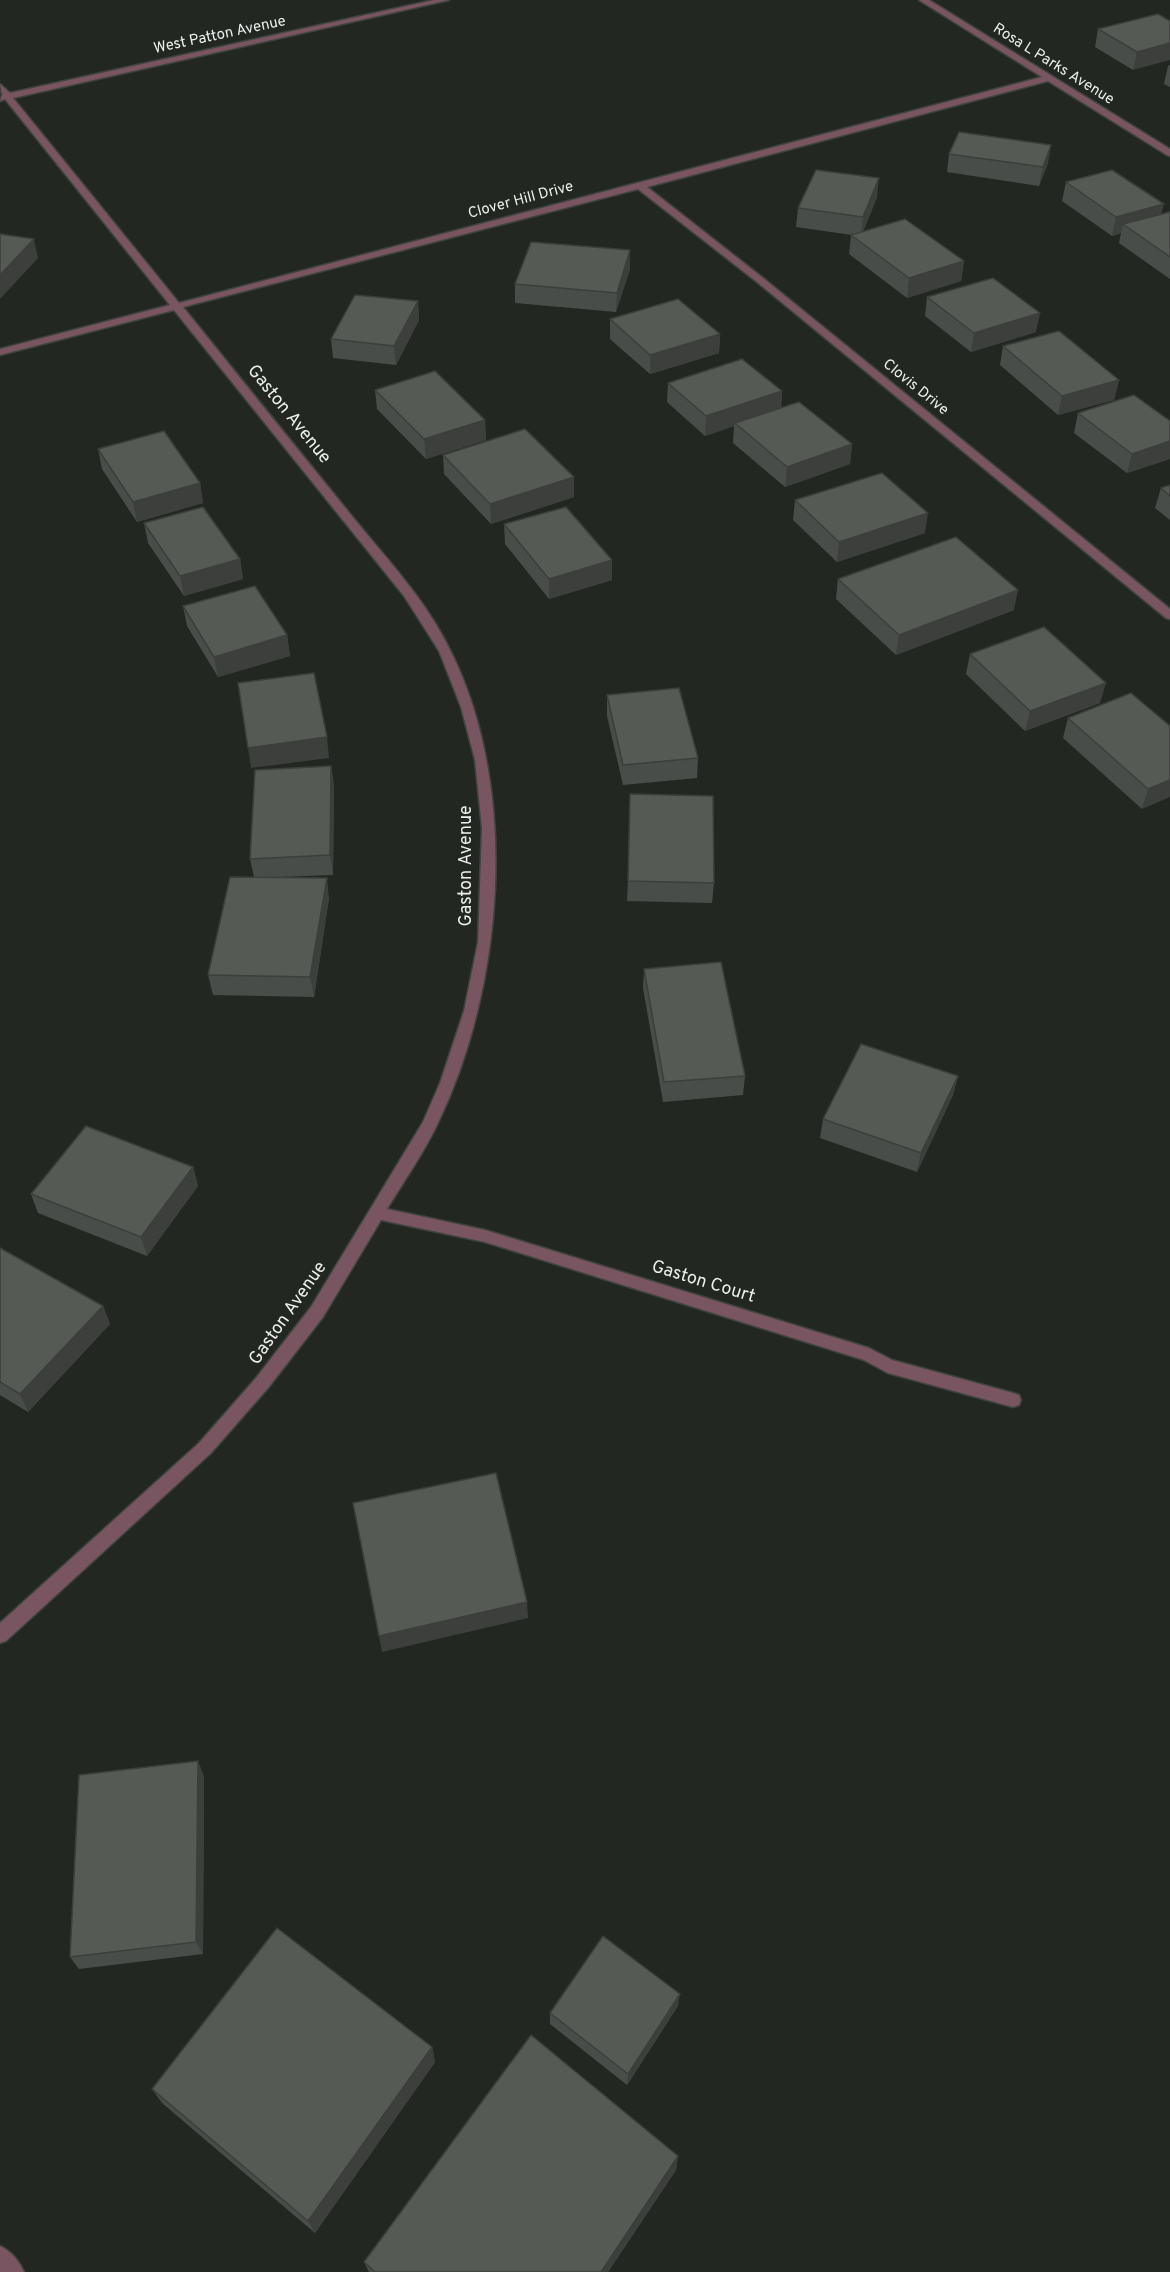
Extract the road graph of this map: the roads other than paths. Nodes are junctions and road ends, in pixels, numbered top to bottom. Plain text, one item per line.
1 (445, 0) edge
2 (923, 0) edge
3 (1049, 78) junction
4 (3, 94) edge
5 (1170, 153) edge
6 (640, 186) junction
7 (177, 306) junction
8 (0, 352) edge
9 (1170, 615) edge
10 (378, 1213) junction
11 (1013, 1400) dead end
12 (0, 1635) edge
13 (0, 2258) edge
14 (13, 2272) edge

1 - 4 street, West Patton Avenue
2 - 3 street, Rosa L Parks Avenue
3 - 5 street, Rosa L Parks Avenue
3 - 6 street, Clover Hill Drive
4 - 7 street, Gaston Avenue
6 - 7 street, Clover Hill Drive
6 - 9 street, Clovis Drive
7 - 8 street, Clover Hill Drive
7 - 10 street, Gaston Avenue
10 - 11 street, Gaston Court
10 - 12 street, Gaston Avenue
13 - 14 street

